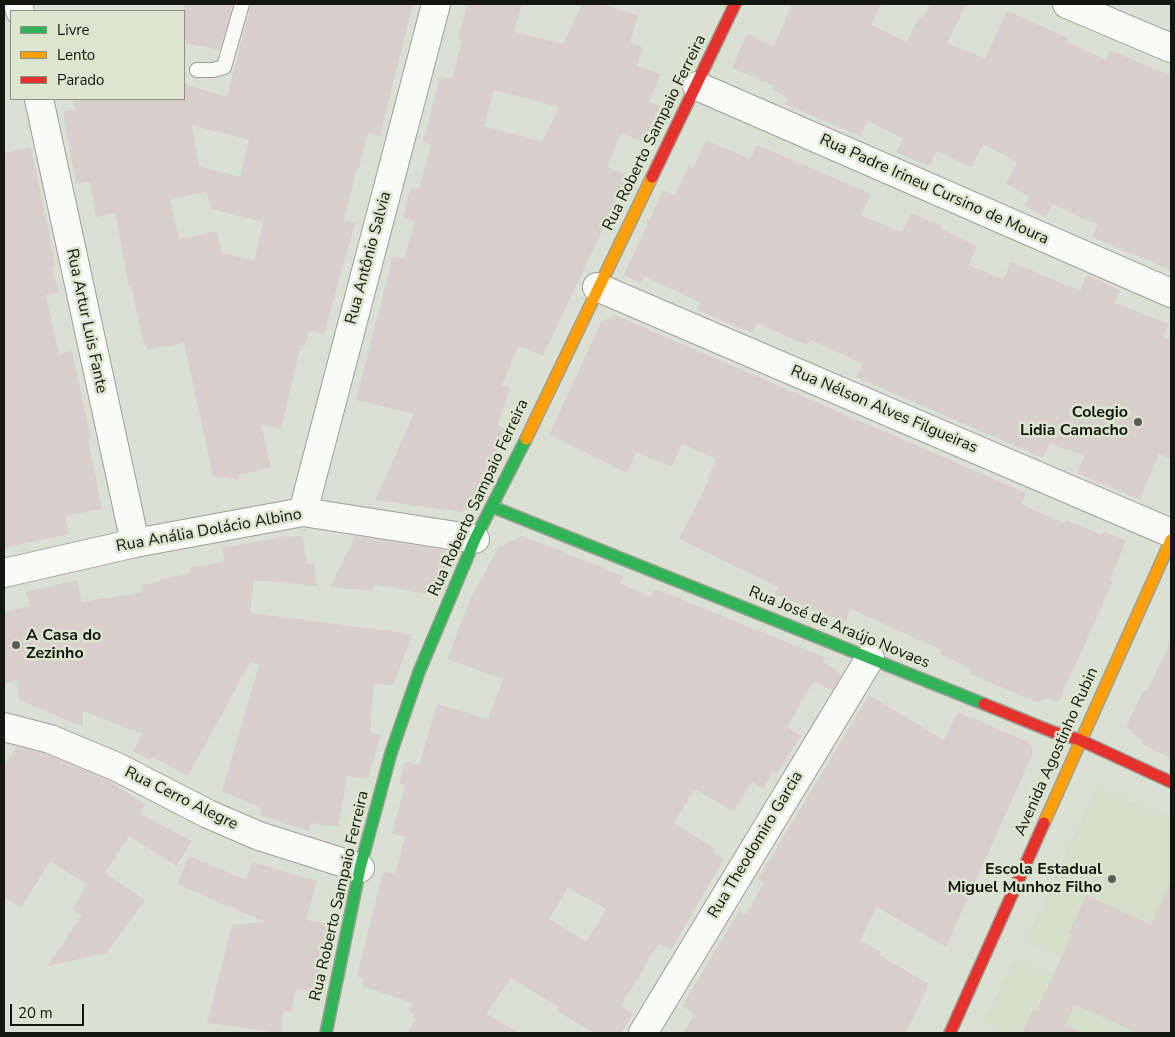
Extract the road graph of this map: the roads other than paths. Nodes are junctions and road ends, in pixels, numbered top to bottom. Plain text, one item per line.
1 (242, 4) edge
2 (436, 4) edge
3 (735, 4) edge
4 (1067, 4) edge
5 (1171, 48) edge
6 (197, 70) dead end
7 (697, 86) junction
8 (39, 100) edge
9 (597, 287) junction
10 (1171, 293) edge
11 (492, 507) junction
12 (303, 512) junction
13 (1171, 533) edge
14 (475, 539) junction
15 (1171, 540) edge
16 (135, 543) junction
17 (4, 573) edge
18 (870, 658) junction
19 (4, 728) edge
20 (1080, 740) junction
21 (1171, 782) edge
22 (360, 868) junction
23 (955, 1030) edge
24 (326, 1033) edge
25 (643, 1033) edge

1 - 6 lane
2 - 12 street, Rua Antônio Salvia
3 - 7 street, Rua Roberto Sampaio Ferreira
4 - 5 street
7 - 9 street, Rua Roberto Sampaio Ferreira
7 - 10 street, Rua Padre Irineu Cursino de Moura
8 - 16 street, Rua Artur Luis Fante
9 - 11 street, Rua Roberto Sampaio Ferreira
9 - 13 street, Rua Nélson Alves Filgueiras
11 - 14 street, Rua Roberto Sampaio Ferreira
11 - 18 street, Rua José de Araújo Novaes
12 - 14 street, Rua Anália Dolácio Albino
12 - 16 street, Rua Anália Dolácio Albino
14 - 22 street, Rua Roberto Sampaio Ferreira
15 - 20 street, Avenida Agostinho Rubin
16 - 17 street, Rua Anália Dolácio Albino
18 - 20 street, Rua José de Araújo Novaes
18 - 25 street, Rua Theodomiro Garcia
19 - 22 street, Rua Cerro Alegre
20 - 21 street, Rua José de Araújo Novaes
20 - 23 street, Avenida Agostinho Rubin
22 - 24 street, Rua Roberto Sampaio Ferreira

